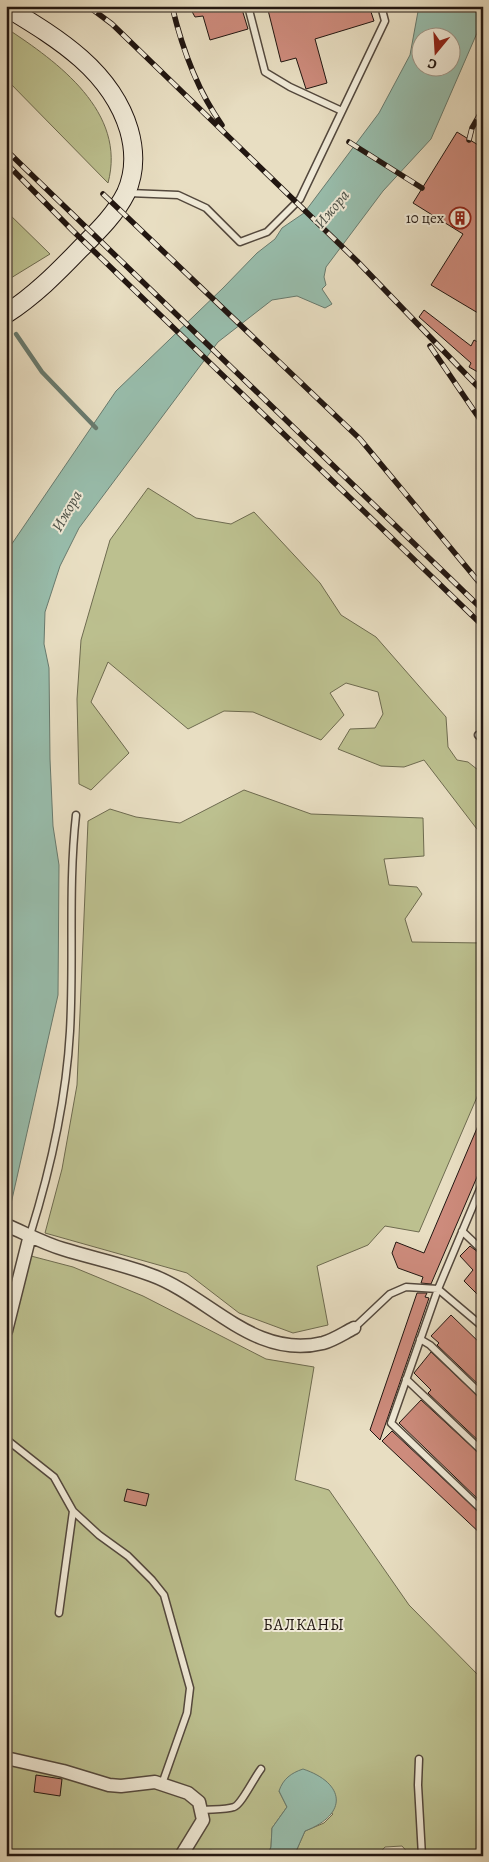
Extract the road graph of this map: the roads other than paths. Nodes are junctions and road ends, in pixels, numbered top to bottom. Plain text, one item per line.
1 (248, 6) edge
2 (381, 6) edge
3 (6, 7) edge
4 (342, 111) junction
5 (126, 193) junction
6 (6, 314) edge
7 (76, 815) dead end
8 (483, 1182) edge
9 (481, 1190) edge
10 (10, 1226) edge
11 (462, 1231) junction
12 (30, 1236) junction
13 (483, 1251) edge
14 (438, 1288) junction
15 (483, 1327) edge
16 (354, 1328) joint
17 (6, 1331) edge
18 (420, 1339) junction
19 (406, 1379) junction
20 (483, 1396) edge
21 (6, 1440) edge
22 (483, 1452) edge
23 (73, 1511) junction
24 (483, 1511) edge
25 (59, 1613) dead end
26 (6, 1758) edge
27 (419, 1759) dead end
28 (261, 1769) dead end
29 (162, 1784) junction
30 (202, 1810) junction
31 (181, 1856) edge
32 (422, 1856) edge

1 - 4 lane
2 - 4 lane
3 - 5 main road
4 - 5 lane
5 - 6 main road
7 - 12 lane
8 - 9 lane
9 - 11 lane
10 - 12 street
11 - 13 lane
11 - 14 lane
12 - 16 street
12 - 17 street
14 - 15 lane
14 - 16 lane
14 - 18 lane
18 - 19 lane
18 - 20 lane
19 - 22 lane
19 - 24 lane
21 - 23 lane
23 - 25 lane
23 - 29 lane
26 - 29 street
27 - 32 lane
28 - 30 lane
29 - 30 street
30 - 31 street

